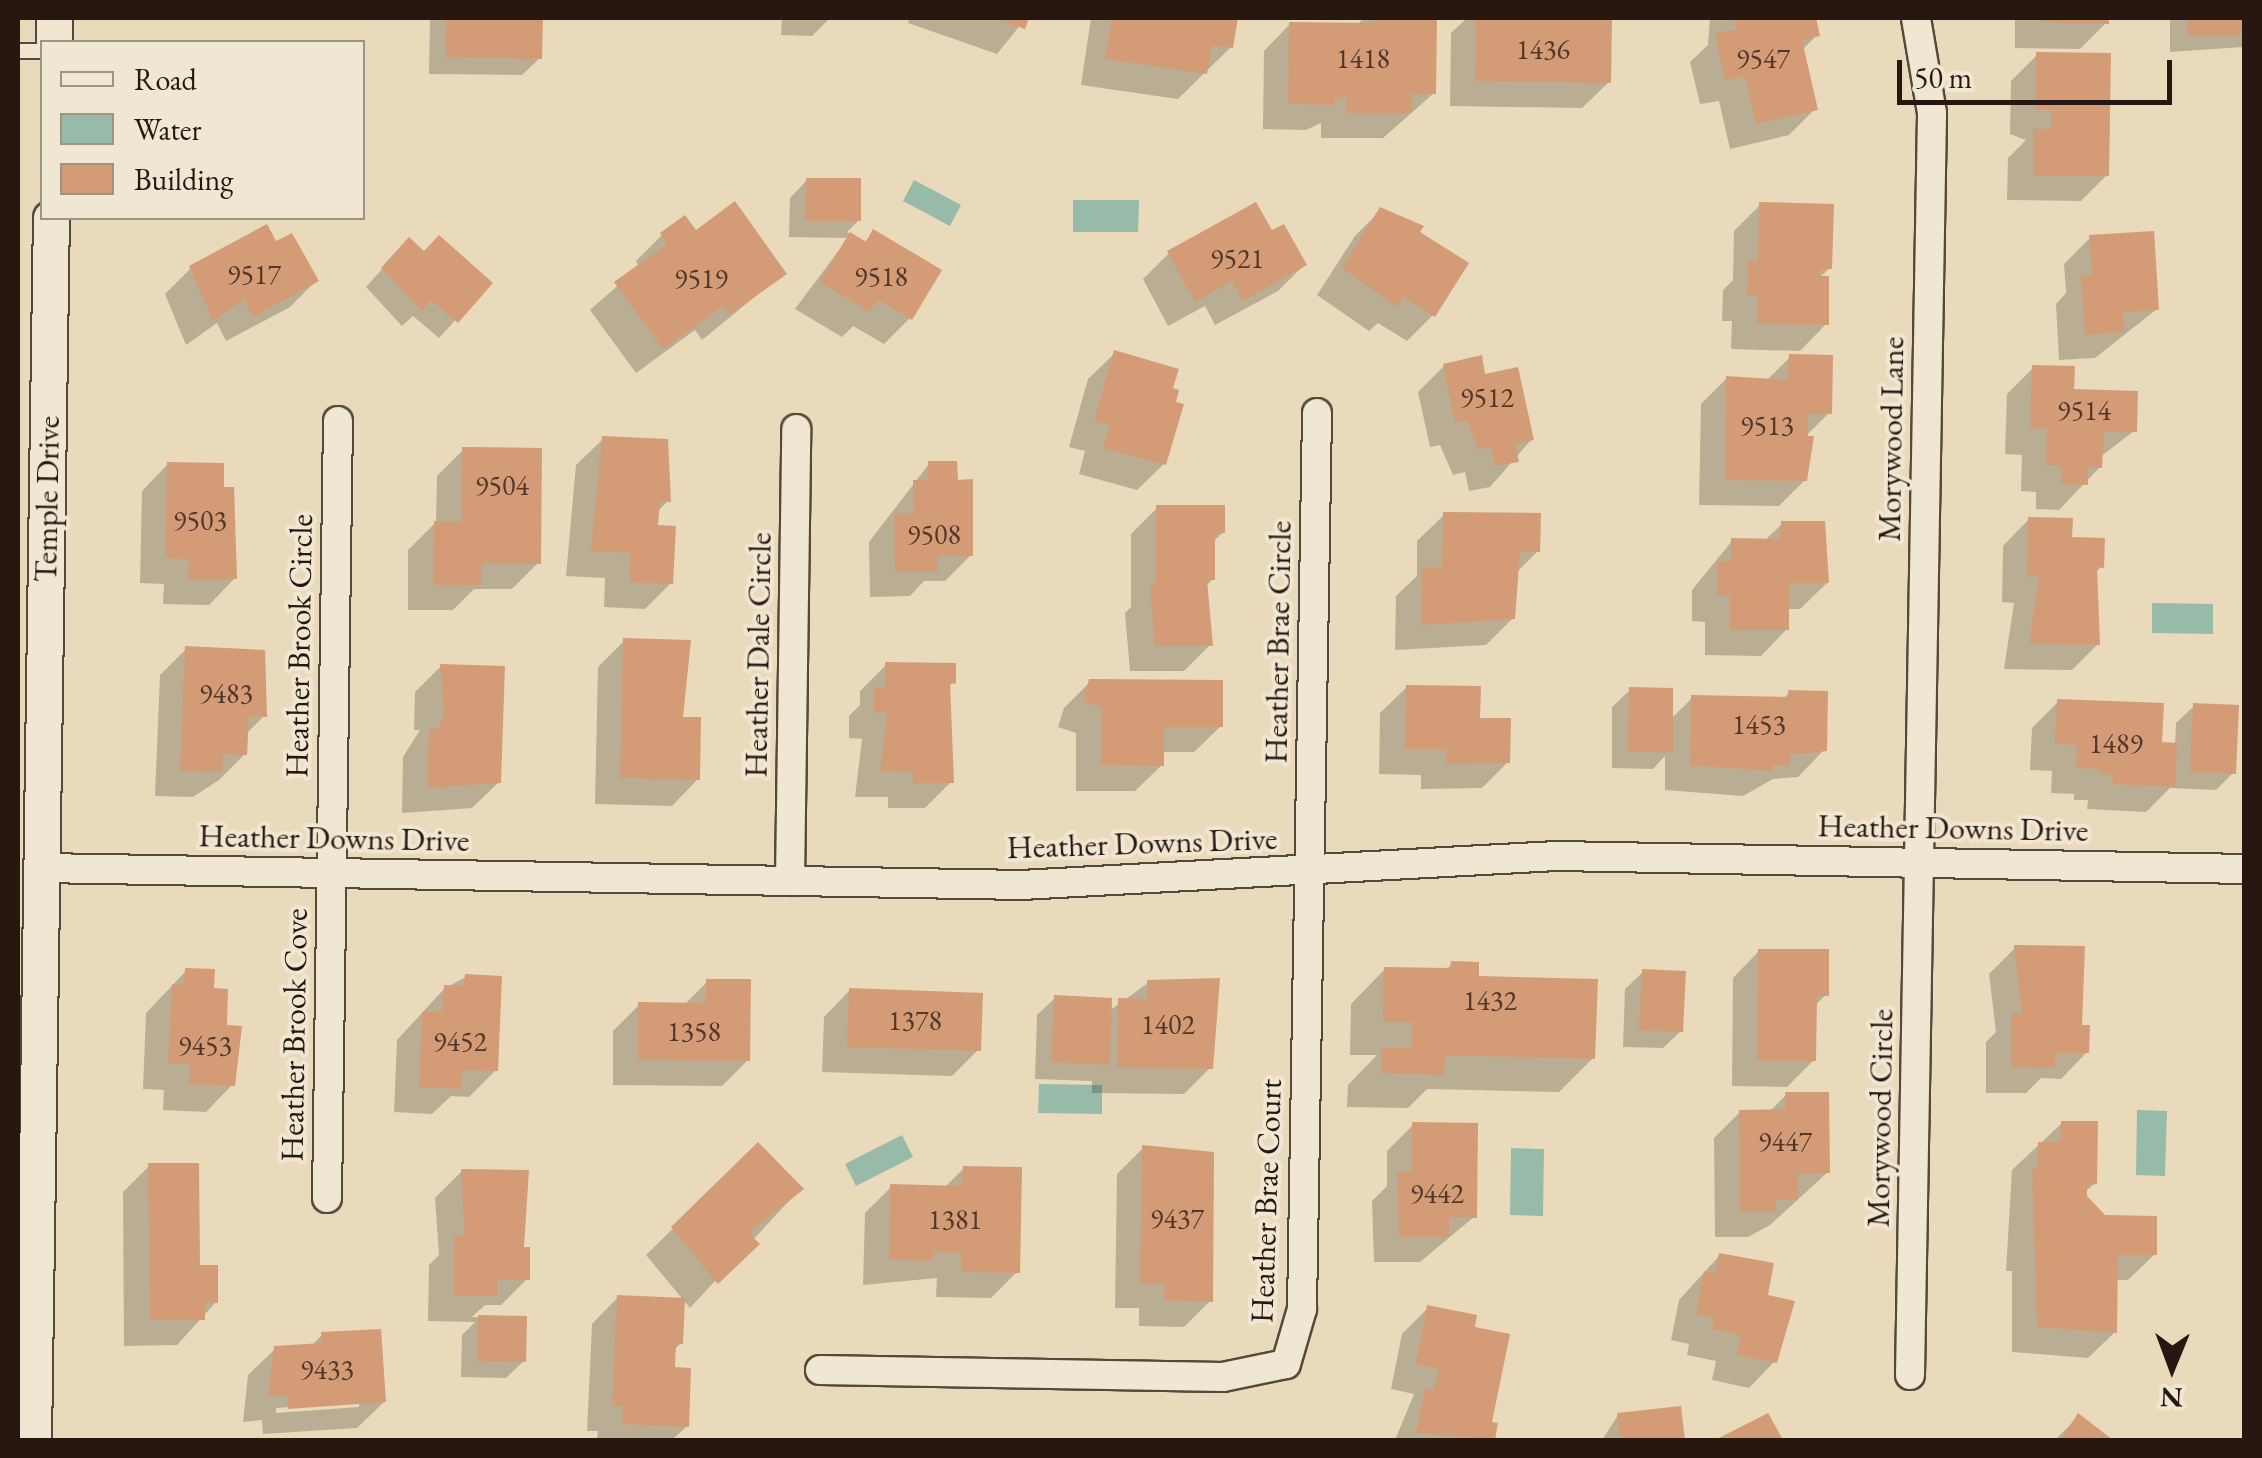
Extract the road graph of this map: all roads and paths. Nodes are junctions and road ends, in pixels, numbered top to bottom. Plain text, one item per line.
1 (1916, 18) edge
2 (51, 220) edge
3 (1317, 413) dead end
4 (338, 421) dead end
5 (796, 430) dead end
6 (1919, 862) junction
7 (41, 868) junction
8 (2244, 868) edge
9 (1309, 872) junction
10 (330, 873) junction
11 (790, 881) junction
12 (28, 1057) edge
13 (327, 1198) dead end
14 (820, 1370) dead end
15 (1910, 1376) dead end
16 (32, 1440) edge

1 - 6 street, Morywood Lane
2 - 7 street, Temple Drive
3 - 9 street, Heather Brae Circle
4 - 10 street, Heather Brook Circle
5 - 11 street, Heather Dale Circle
6 - 8 street, Heather Downs Drive
6 - 9 street, Heather Downs Drive
6 - 15 street, Morywood Circle
7 - 10 street, Heather Downs Drive
7 - 12 street, Temple Drive
9 - 11 street, Heather Downs Drive
9 - 14 street, Heather Brae Court
10 - 11 street, Heather Downs Drive
10 - 13 street, Heather Brook Cove
12 - 16 street, Temple Drive

